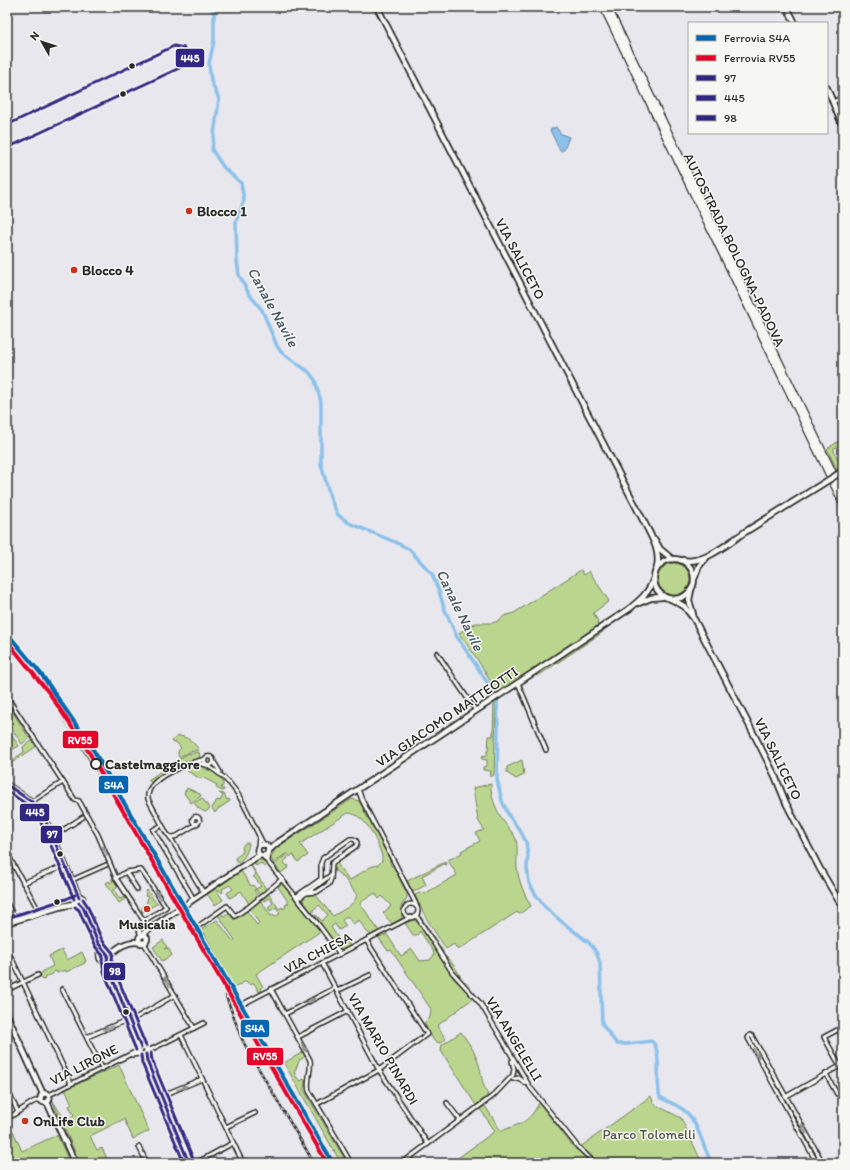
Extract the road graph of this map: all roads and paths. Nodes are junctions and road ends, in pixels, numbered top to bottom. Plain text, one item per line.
1 (378, 7) edge
2 (603, 7) edge
3 (608, 7) edge
4 (787, 7) edge
5 (794, 22) edge
6 (828, 90) edge
7 (843, 98) edge
8 (833, 102) junction
9 (843, 127) edge
10 (843, 471) edge
11 (843, 493) edge
12 (843, 504) edge
13 (644, 522) junction
14 (711, 554) junction
15 (672, 559) junction
16 (682, 560) junction
17 (657, 568) junction
18 (694, 579) junction
19 (653, 580) junction
20 (690, 590) junction
21 (664, 597) junction
22 (671, 599) junction
23 (629, 609) junction
24 (694, 619) junction
25 (437, 653) dead end
26 (518, 683) junction
27 (7, 697) edge
28 (476, 711) junction
29 (546, 750) dead end
30 (205, 759) junction
31 (213, 761) junction
32 (192, 762) junction
33 (207, 766) junction
34 (222, 775) junction
35 (63, 782) junction
36 (7, 785) edge
37 (358, 789) junction
38 (353, 792) junction
39 (362, 800) junction
40 (32, 802) junction
41 (83, 817) dead end
42 (162, 824) junction
43 (184, 831) junction
44 (258, 835) junction
45 (54, 836) junction
46 (170, 837) junction
47 (276, 843) junction
48 (265, 845) junction
49 (257, 849) junction
50 (7, 853) edge
51 (265, 854) junction
52 (326, 856) junction
53 (250, 861) junction
54 (332, 863) junction
55 (66, 865) junction
56 (106, 865) dead end
57 (126, 872) junction
58 (322, 874) junction
59 (330, 876) junction
60 (116, 878) junction
61 (282, 878) junction
62 (72, 880) junction
63 (23, 883) junction
64 (137, 889) dead end
65 (202, 890) dead end
66 (306, 893) junction
67 (411, 895) junction
68 (192, 896) dead end
69 (297, 898) junction
70 (80, 902) junction
71 (188, 903) tunnel mouth
72 (7, 904) edge
73 (408, 904) junction
74 (417, 906) junction
75 (843, 908) edge
76 (176, 911) tunnel mouth
77 (40, 913) junction
78 (406, 915) junction
79 (414, 917) junction
80 (16, 920) junction
81 (144, 921) junction
82 (402, 922) junction
83 (7, 923) edge
84 (200, 925) dead end
85 (153, 926) junction
86 (140, 936) junction
87 (146, 937) junction
88 (366, 940) junction
89 (143, 943) junction
90 (340, 954) junction
91 (11, 957) dead end
92 (105, 957) junction
93 (322, 963) junction
94 (370, 975) dead end
95 (38, 976) dead end
96 (23, 982) junction
97 (62, 989) dead end
98 (271, 989) junction
99 (7, 990) edge
100 (336, 990) junction
101 (175, 995) junction
102 (245, 1003) dead end
103 (348, 1011) junction
104 (285, 1014) junction
105 (7, 1016) edge
106 (130, 1020) junction
107 (204, 1023) dead end
108 (843, 1027) edge
109 (194, 1028) junction
110 (181, 1035) junction
111 (87, 1037) junction
112 (298, 1037) junction
113 (504, 1042) junction
114 (144, 1052) junction
115 (840, 1066) junction
116 (102, 1068) junction
117 (379, 1070) junction
118 (843, 1072) edge
119 (520, 1073) junction
120 (826, 1074) junction
121 (511, 1078) junction
122 (202, 1080) junction
123 (71, 1083) junction
124 (7, 1089) edge
125 (534, 1093) junction
126 (43, 1094) junction
127 (49, 1095) junction
128 (843, 1095) edge
129 (161, 1096) junction
130 (786, 1097) junction
131 (40, 1099) junction
132 (782, 1099) junction
133 (47, 1102) junction
134 (447, 1102) dead end
135 (317, 1104) junction
136 (18, 1112) junction
137 (255, 1113) dead end
138 (7, 1119) edge
139 (460, 1120) junction
140 (226, 1127) junction
141 (233, 1143) junction
142 (428, 1144) junction
143 (139, 1147) dead end
144 (75, 1163) edge
145 (147, 1163) edge
146 (189, 1163) edge
147 (196, 1163) edge
148 (243, 1163) edge
149 (351, 1163) edge
150 (402, 1163) edge
151 (594, 1163) edge
152 (817, 1163) edge
153 (823, 1163) edge

1 - 13 main road, VIA SALICETO
2 - 12 highway, AUTOSTRADA BOLOGNA-PADOVA
3 - 11 highway, AUTOSTRADA BOLOGNA-PADOVA
4 - 5 main road
6 - 8 main road
7 - 8 street
8 - 9 main road
10 - 14 main road, bridge
13 - 15 main road, VIA SALICETO
13 - 17 main road, VIA SALICETO
14 - 16 main road
14 - 18 main road
15 - 16 main road
15 - 17 main road
16 - 18 main road
17 - 19 main road, VIA SALICETO
18 - 20 main road, VIA SALICETO
19 - 21 main road
19 - 23 main road, VIA GIACOMO MATTEOTTI
20 - 22 main road
20 - 24 main road, VIA SALICETO
21 - 22 main road, VIA SALICETO
21 - 23 main road, VIA GIACOMO MATTEOTTI
22 - 24 main road, VIA SALICETO
23 - 26 main road, VIA GIACOMO MATTEOTTI
24 - 75 main road, VIA SALICETO
25 - 28 street
26 - 28 main road, VIA GIACOMO MATTEOTTI
26 - 29 street
27 - 35 street
28 - 37 main road, VIA GIACOMO MATTEOTTI
30 - 31 street
30 - 32 street
30 - 33 street
31 - 33 street
31 - 34 street
32 - 33 street
32 - 42 street
33 - 34 street
34 - 44 street
35 - 40 street
60 -> 35 street
36 - 40 main road
37 - 38 main road, VIA GIACOMO MATTEOTTI
37 - 39 street
38 - 39 street
38 - 47 main road, VIA GIACOMO MATTEOTTI
39 - 67 street
40 - 45 main road
41 - 45 street
42 - 46 street
42 - 68 street
43 - 43 street
43 - 46 street
44 - 48 street
44 - 49 street
45 - 55 main road
46 - 65 street
47 - 48 main road, VIA GIACOMO MATTEOTTI
47 - 51 main road, VIA GIACOMO MATTEOTTI
48 - 49 main road, VIA GIACOMO MATTEOTTI
48 - 51 main road
49 - 51 main road
49 - 53 main road, VIA GIACOMO MATTEOTTI
50 - 63 street
51 - 53 main road, VIA GIACOMO MATTEOTTI
51 - 61 street
52 - 54 street
52 - 54 street
52 - 58 street
53 - 71 main road, VIA GIACOMO MATTEOTTI
54 - 59 street
55 - 62 main road
55 - 63 street
56 - 62 street
57 - 60 street
57 - 64 street
81 -> 57 street
58 - 59 street
58 - 69 street
59 - 66 street
59 - 66 street
60 - 81 street
61 - 69 street
61 - 84 street
62 - 70 main road
63 - 77 street
66 - 69 street
67 - 73 street
67 - 74 street
69 - 90 street
70 - 77 main road
70 - 92 main road
72 - 80 street
73 - 74 street
73 - 78 street
74 - 79 street
76 - 85 main road
77 - 80 main road
78 - 79 street
78 - 82 street
79 - 82 street, VIA CHIESA
79 - 113 street, VIA ANGELELLI
80 - 83 main road
81 - 86 street
82 - 88 street, VIA CHIESA
85 - 86 main road
85 - 87 main road
86 - 87 main road
86 - 89 main road
86 - 92 main road
87 - 89 main road
88 - 90 street, VIA CHIESA
88 - 117 street
89 - 92 main road
101 -> 89 street
90 - 93 street, VIA CHIESA
91 - 96 street
92 - 106 main road
93 - 98 street, VIA CHIESA
93 - 100 street, VIA MARIO PINARDI
94 - 100 street
95 - 96 street
96 - 99 street
96 - 123 street
97 - 111 street
98 - 102 street, VIA CHIESA
98 - 104 street
100 - 103 street, VIA MARIO PINARDI
104 -> 100 street
101 - 106 street
101 - 109 street
103 - 112 street
103 - 117 street, VIA MARIO PINARDI
104 - 112 street
105 - 126 main road
106 -> 111 street
106 - 114 main road
107 - 109 street
108 - 115 street
109 - 110 street
110 - 114 street
110 - 122 street
111 - 116 street
112 -> 135 street
113 - 119 street, VIA ANGELELLI
113 - 121 street
114 - 116 street, VIA LIRONE
114 - 129 main road
115 - 118 street
115 - 120 street
116 - 123 street, VIA LIRONE
117 - 135 street
117 - 142 street, VIA MARIO PINARDI
119 - 121 street
119 - 125 street, VIA ANGELELLI
120 - 128 street
120 - 130 street
121 - 125 street
121 - 139 street
129 -> 122 street
122 - 140 street
123 - 127 street, VIA LIRONE
124 - 136 street
125 - 151 street, VIA ANGELELLI
126 - 127 main road
126 - 131 main road
127 - 133 main road
129 - 146 main road
130 - 132 street
130 -> 132 street
153 -> 130 street
131 - 133 main road
131 - 136 street, VIA LIRONE
132 - 152 street
133 - 144 main road
134 - 139 street
135 - 149 street
136 - 138 street, VIA LIRONE
137 - 140 street
139 - 142 street
140 - 141 street
141 - 147 street
141 - 148 street
142 - 150 street
143 - 145 street

